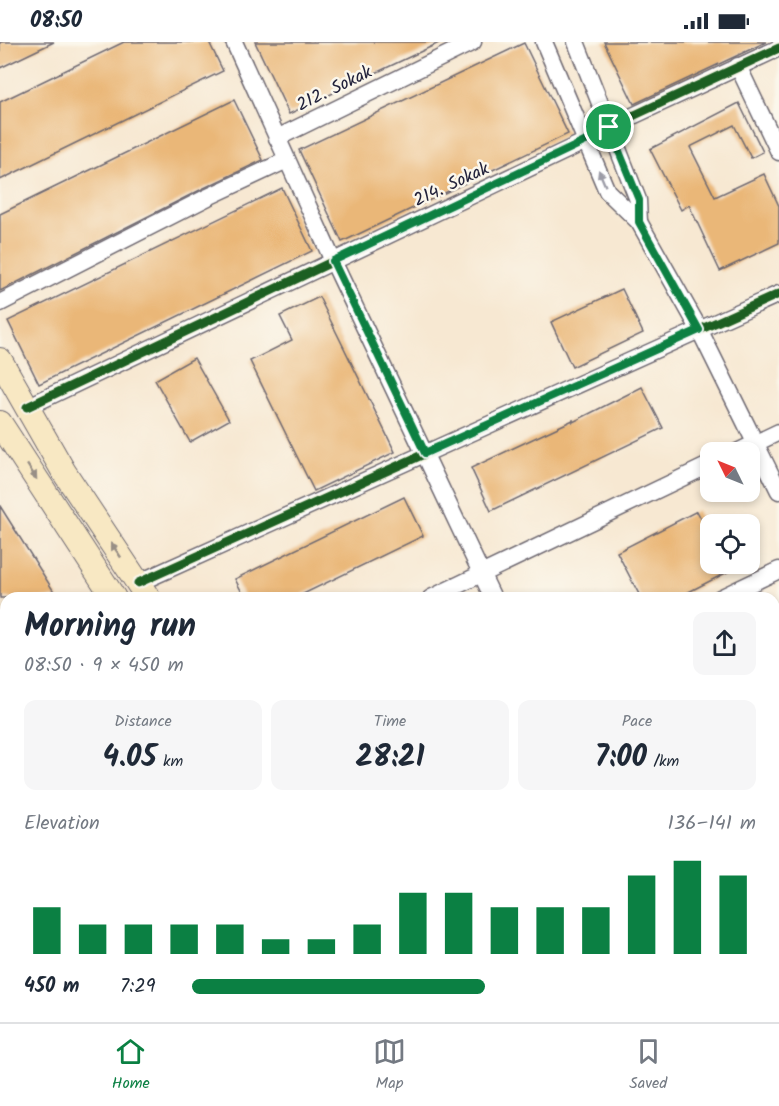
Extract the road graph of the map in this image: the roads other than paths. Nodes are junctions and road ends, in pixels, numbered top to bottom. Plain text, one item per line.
1 (234, 42) edge
2 (473, 42) edge
3 (544, 42) edge
4 (576, 42) edge
5 (779, 48) edge
6 (738, 66) junction
7 (609, 127) junction
8 (277, 138) junction
9 (586, 141) junction
10 (779, 152) edge
11 (287, 160) junction
12 (639, 222) junction
13 (333, 261) junction
14 (779, 294) edge
15 (0, 303) edge
16 (699, 330) junction
17 (0, 360) edge
18 (27, 407) junction
19 (0, 423) edge
20 (779, 432) edge
21 (755, 442) edge
22 (757, 442) edge
23 (425, 453) junction
24 (760, 453) edge
25 (700, 469) edge
26 (779, 491) edge
27 (779, 570) edge
28 (482, 574) junction
29 (143, 591) edge
30 (110, 592) edge
31 (444, 592) edge
32 (490, 592) edge
33 (733, 592) edge

1 - 8 street
2 - 8 street, 212. Sokak
3 - 9 street
4 - 7 street
5 - 6 street
6 - 7 street
6 - 10 street
7 - 9 street, 214. Sokak
7 - 12 street
8 - 11 street
12 -> 9 street
9 - 13 street, 214. Sokak
11 - 13 street
11 - 15 street
12 - 16 street
13 - 18 street, 214. Sokak
13 - 23 street
14 - 16 street
16 - 21 street
16 - 23 street
17 - 18 main road
29 -> 18 main road
19 -> 30 main road
20 - 22 street
23 - 28 street
23 - 29 street
24 - 26 street
25 - 28 street
27 - 33 street
28 - 31 street
28 - 32 street

